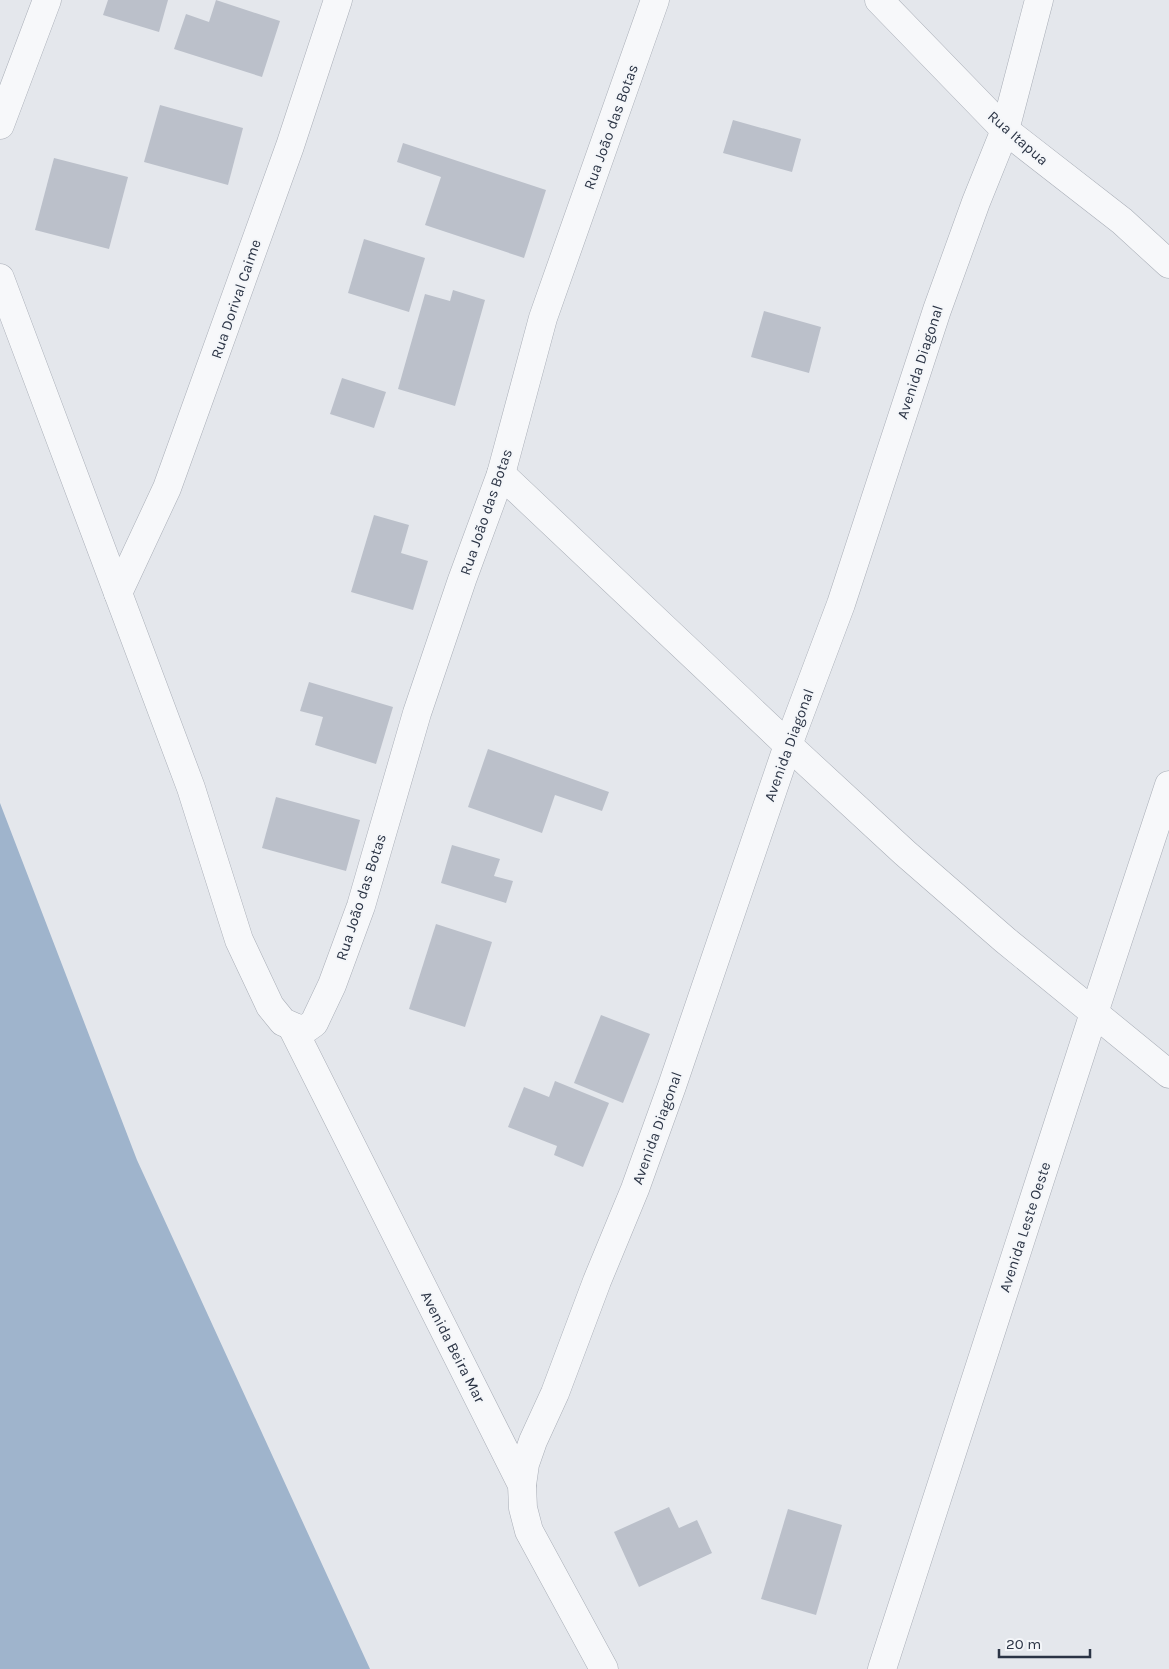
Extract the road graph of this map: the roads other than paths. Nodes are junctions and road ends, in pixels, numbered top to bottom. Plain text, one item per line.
1 (47, 0) edge
2 (338, 0) edge
3 (656, 0) edge
4 (879, 0) edge
5 (1039, 0) edge
6 (0, 125) edge
7 (1005, 130) junction
8 (1169, 264) edge
9 (0, 278) edge
10 (501, 474) junction
11 (118, 593) junction
12 (788, 745) junction
13 (1169, 785) edge
14 (1093, 1013) junction
15 (303, 1025) junction
16 (1169, 1074) edge
17 (522, 1485) junction
18 (604, 1669) edge
19 (882, 1669) edge

1 - 6 street
2 - 11 street, Rua Dorival Caime
3 - 10 street, Rua João das Botas
4 - 7 street, Rua Itapua
5 - 7 street, Avenida Diagonal
7 - 8 street, Rua Itapua
7 - 12 street, Avenida Diagonal
9 - 11 street
10 - 12 street
10 - 15 street, Rua João das Botas
11 - 15 street
12 - 14 street
12 - 17 street, Avenida Diagonal
13 - 14 street, Avenida Leste Oeste
14 - 16 street
14 - 19 street, Avenida Leste Oeste
15 - 17 street, Avenida Beira Mar
17 - 18 street, Avenida Beira Mar

